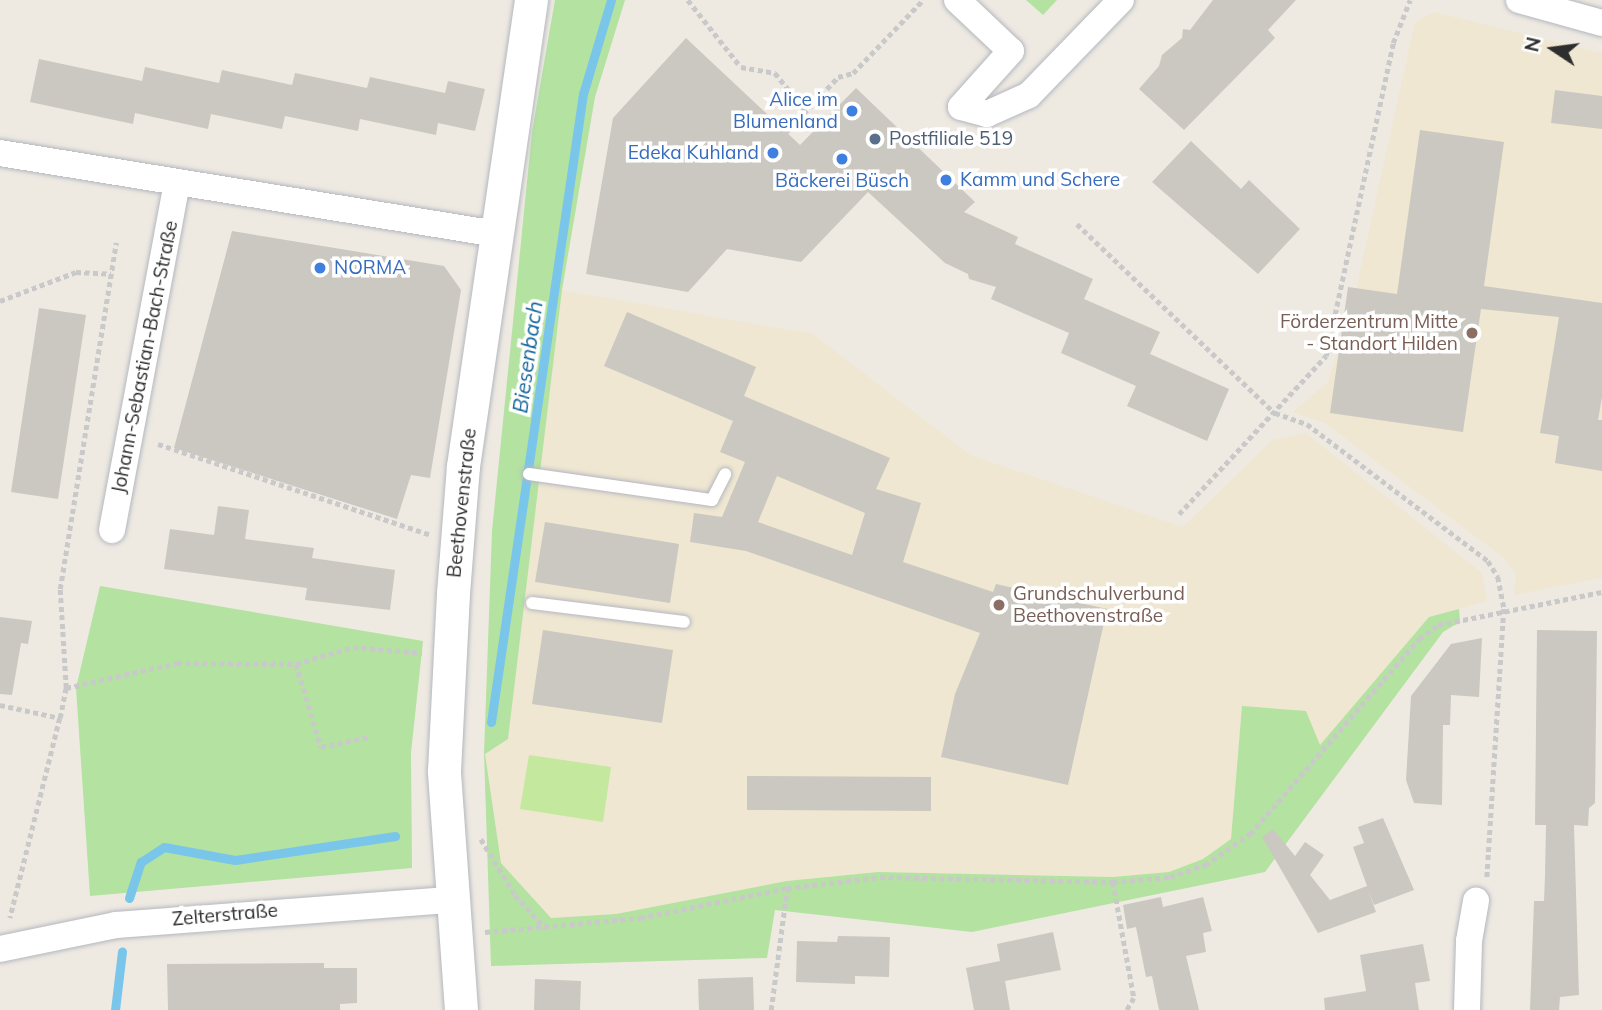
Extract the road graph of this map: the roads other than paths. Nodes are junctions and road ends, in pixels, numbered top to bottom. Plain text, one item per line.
1 (531, 0) edge
2 (957, 0) edge
3 (1121, 0) edge
4 (1520, 0) edge
5 (1602, 23) edge
6 (0, 153) edge
7 (177, 184) junction
8 (497, 233) junction
9 (529, 474) dead end
10 (726, 474) dead end
11 (112, 530) dead end
12 (532, 603) dead end
13 (684, 622) dead end
14 (452, 900) junction
15 (1476, 901) dead end
16 (0, 949) edge
17 (461, 1010) edge
18 (1467, 1010) edge

1 - 8 street, Beethovenstraße
2 - 3 street
4 - 5 street
6 - 7 street
7 - 8 street
7 - 11 street, Johann-Sebastian-Bach-Straße
8 - 14 street, Beethovenstraße
9 - 10 lane
12 - 13 lane
14 - 16 street, Zelterstraße
14 - 17 street, Beethovenstraße
15 - 18 street

